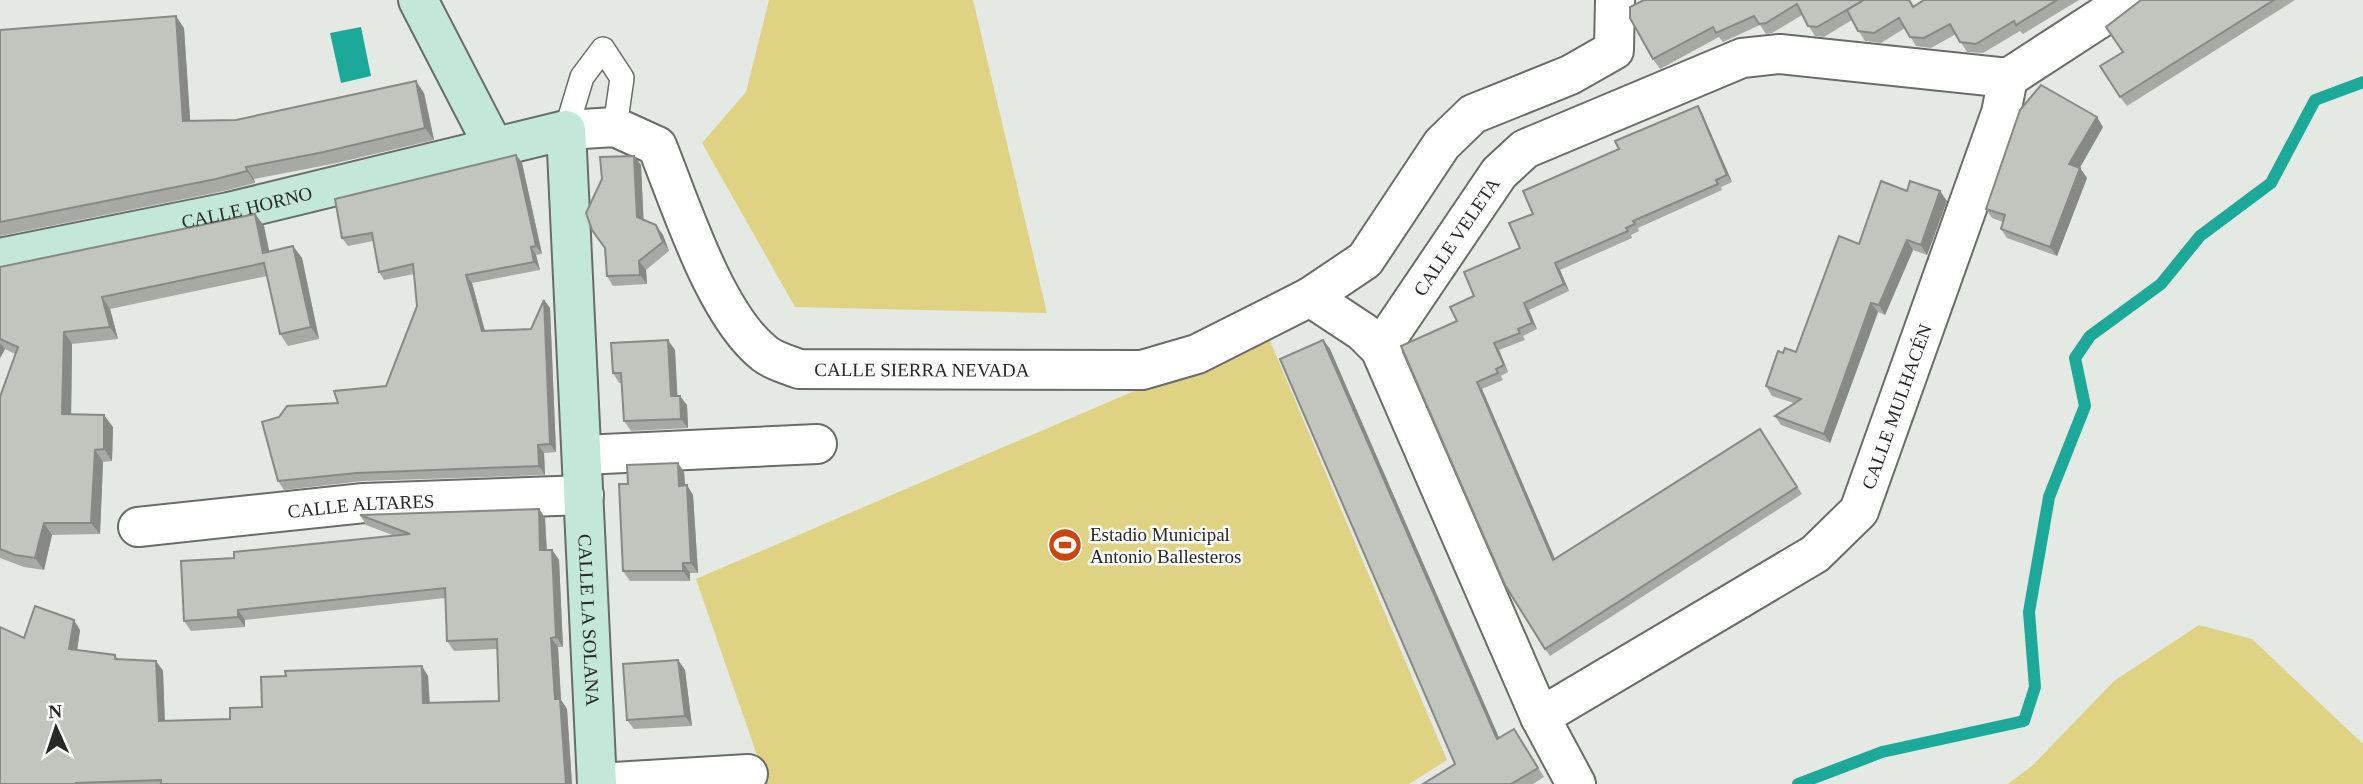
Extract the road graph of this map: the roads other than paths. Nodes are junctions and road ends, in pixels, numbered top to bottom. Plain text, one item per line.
1 (418, 0) edge
2 (1615, 0) edge
3 (2128, 0) edge
4 (2008, 78) junction
5 (615, 127) junction
6 (566, 130) junction
7 (493, 145) junction
8 (0, 258) edge
9 (1310, 297) junction
10 (1380, 349) junction
11 (817, 444) dead end
12 (582, 455) junction
13 (584, 495) junction
14 (138, 527) dead end
15 (1540, 717) junction
16 (748, 774) dead end
17 (590, 784) edge
18 (1576, 784) edge

1 - 7 street
2 - 9 street, CALLE SIERRA NEVADA
3 - 4 street
4 - 10 street, CALLE VELETA
4 - 15 street, CALLE MULHACÉN
5 - 6 street, CALLE SIERRA NEVADA
5 - 6 lane
5 - 9 street, CALLE SIERRA NEVADA
6 - 7 street, CALLE HORNO
6 - 12 street, CALLE LA SOLANA
7 - 8 street, CALLE HORNO
9 - 10 street
10 - 15 street
11 - 12 street
12 - 13 street, CALLE LA SOLANA
13 - 14 street, CALLE ALTARES
13 - 17 street, CALLE LA SOLANA
15 - 18 street
16 - 17 street

